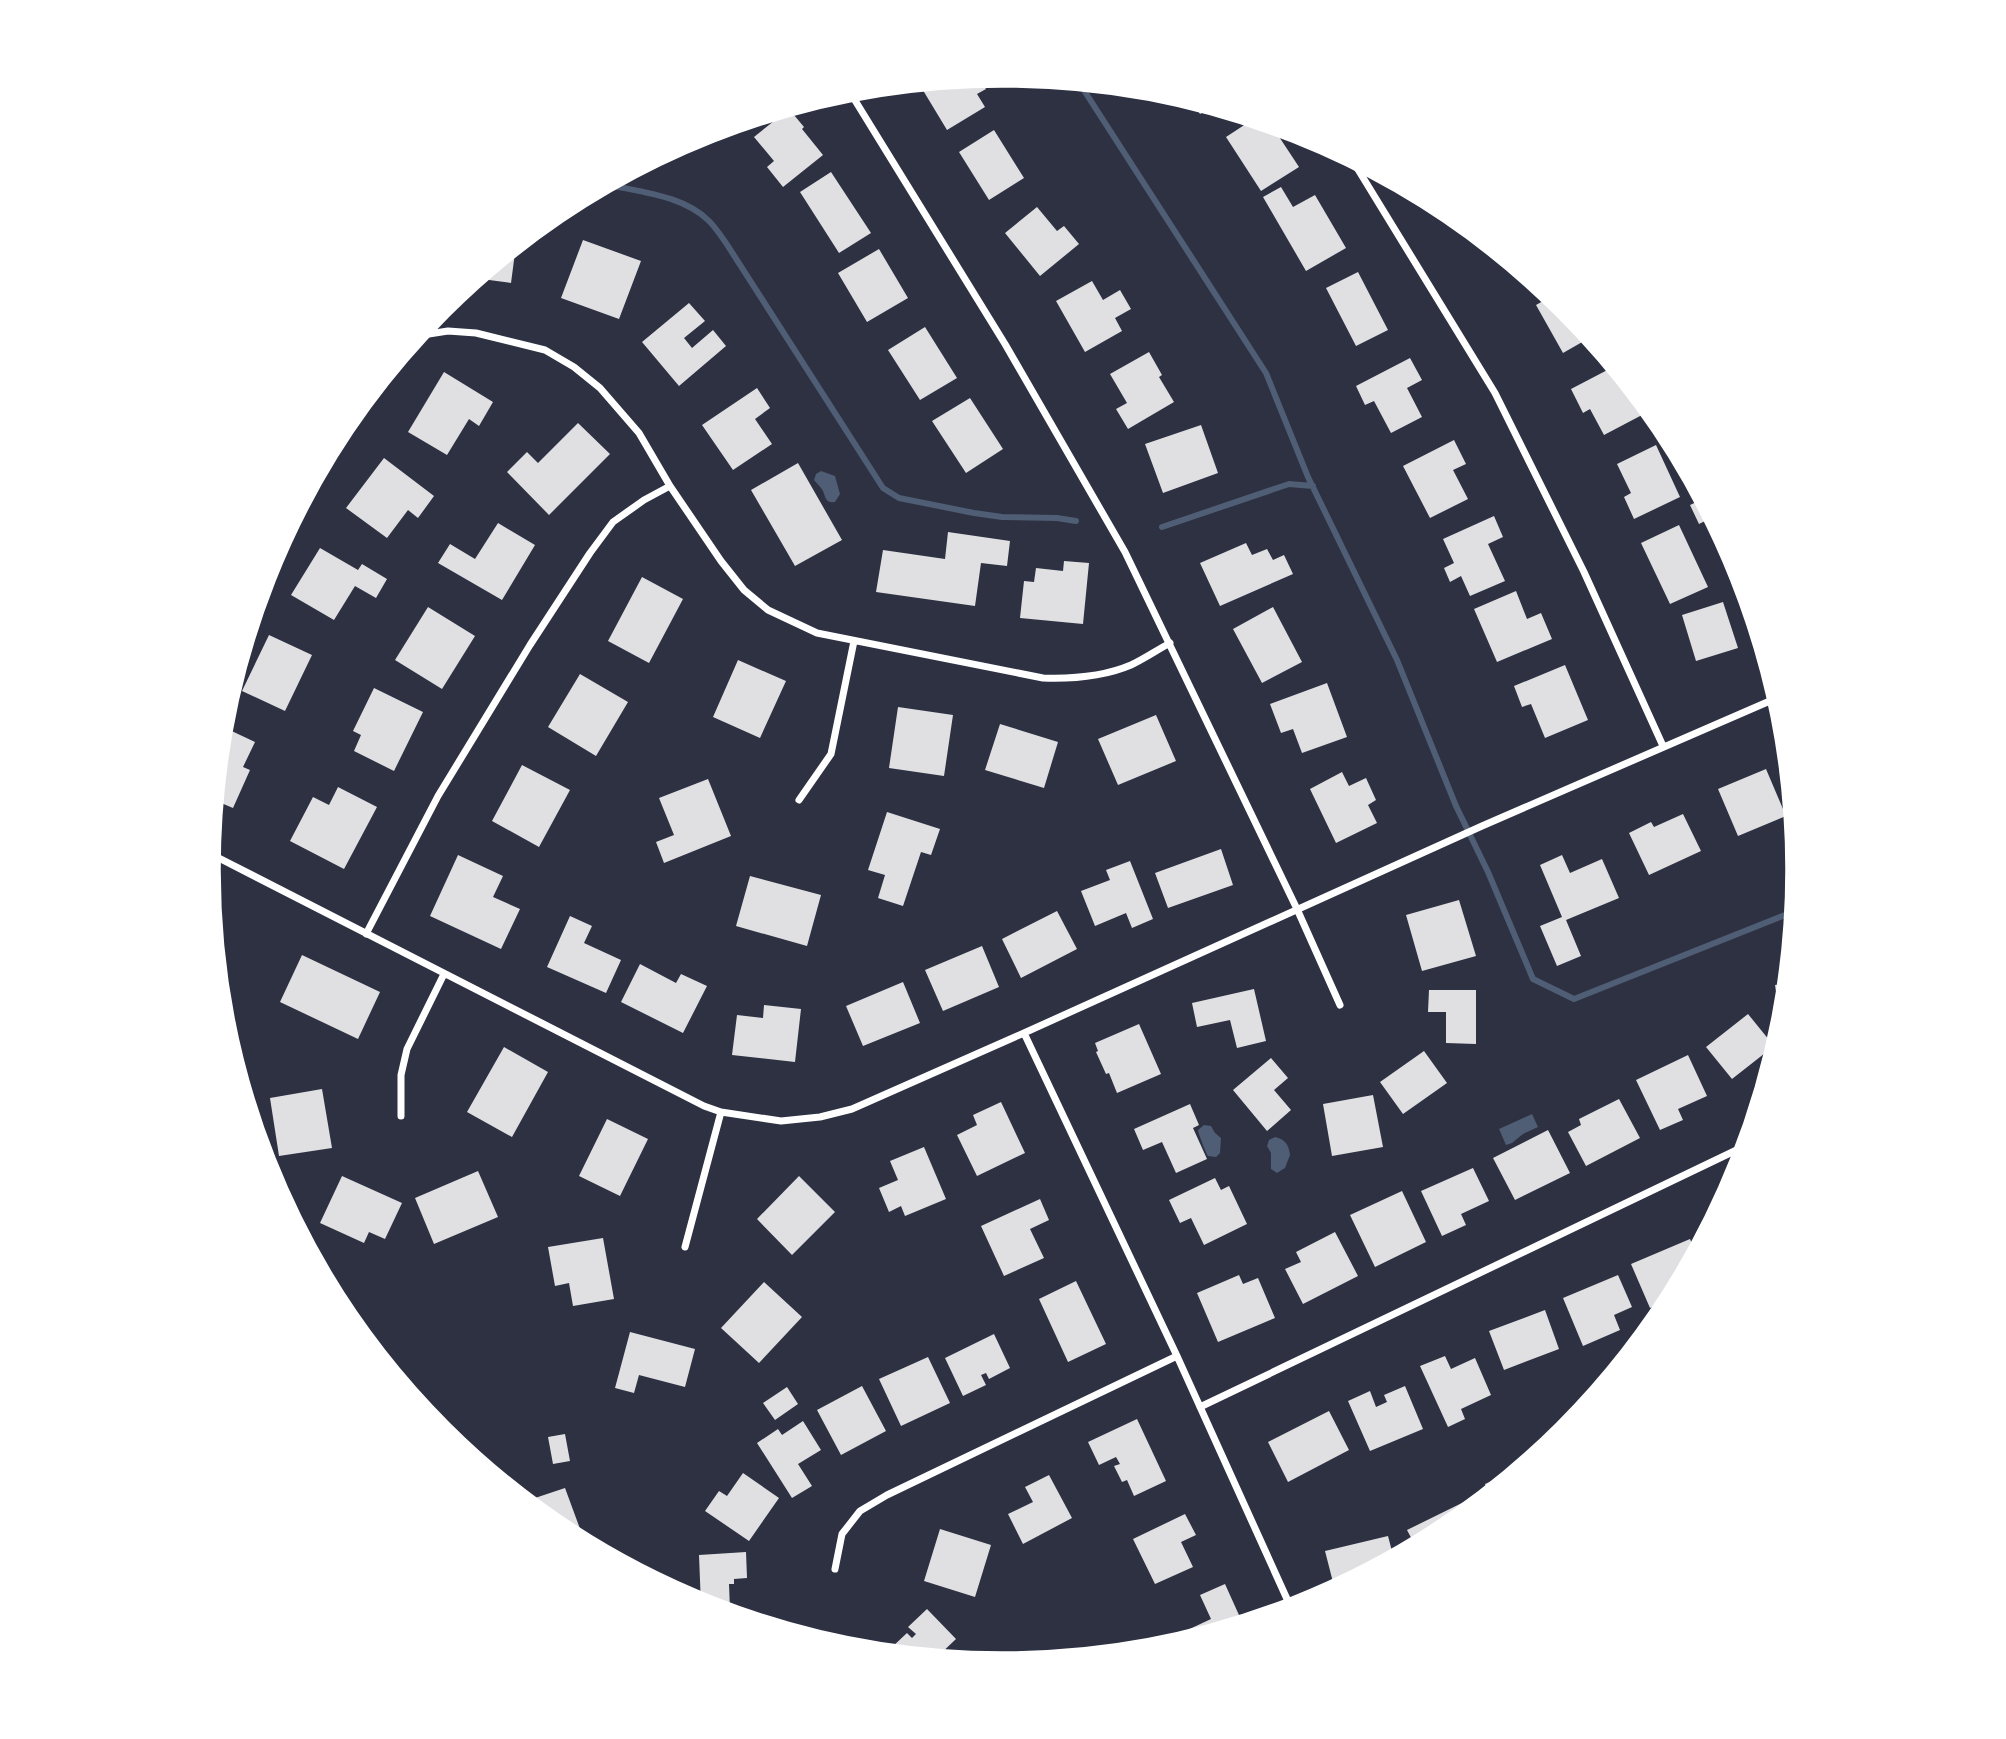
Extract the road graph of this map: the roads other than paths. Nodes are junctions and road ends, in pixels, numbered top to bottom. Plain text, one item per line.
1 (855, 100) edge
2 (1361, 173) edge
3 (432, 334) edge
4 (670, 486) junction
5 (855, 641) junction
6 (1170, 643) junction
7 (1768, 702) edge
8 (1664, 746) junction
9 (799, 800) dead end
10 (219, 858) edge
11 (1297, 909) junction
12 (366, 933) junction
13 (444, 974) junction
14 (1340, 1004) dead end
15 (1024, 1033) junction
16 (721, 1112) junction
17 (401, 1116) dead end
18 (1734, 1151) edge
19 (685, 1247) dead end
20 (1177, 1356) junction
21 (1200, 1407) junction
22 (835, 1569) dead end
23 (1287, 1600) edge

1 - 6 street
2 - 8 street
3 - 4 street
4 - 5 street
4 - 12 street
5 - 6 street
5 - 9 street
6 - 11 street
7 - 8 street
8 - 11 street
10 - 12 street
11 - 14 street
11 - 15 street
12 - 13 street
13 - 16 street
13 - 17 street
15 - 16 street
15 - 20 street
16 - 19 street
18 - 21 street
20 - 21 street
20 - 22 street
21 - 23 street

